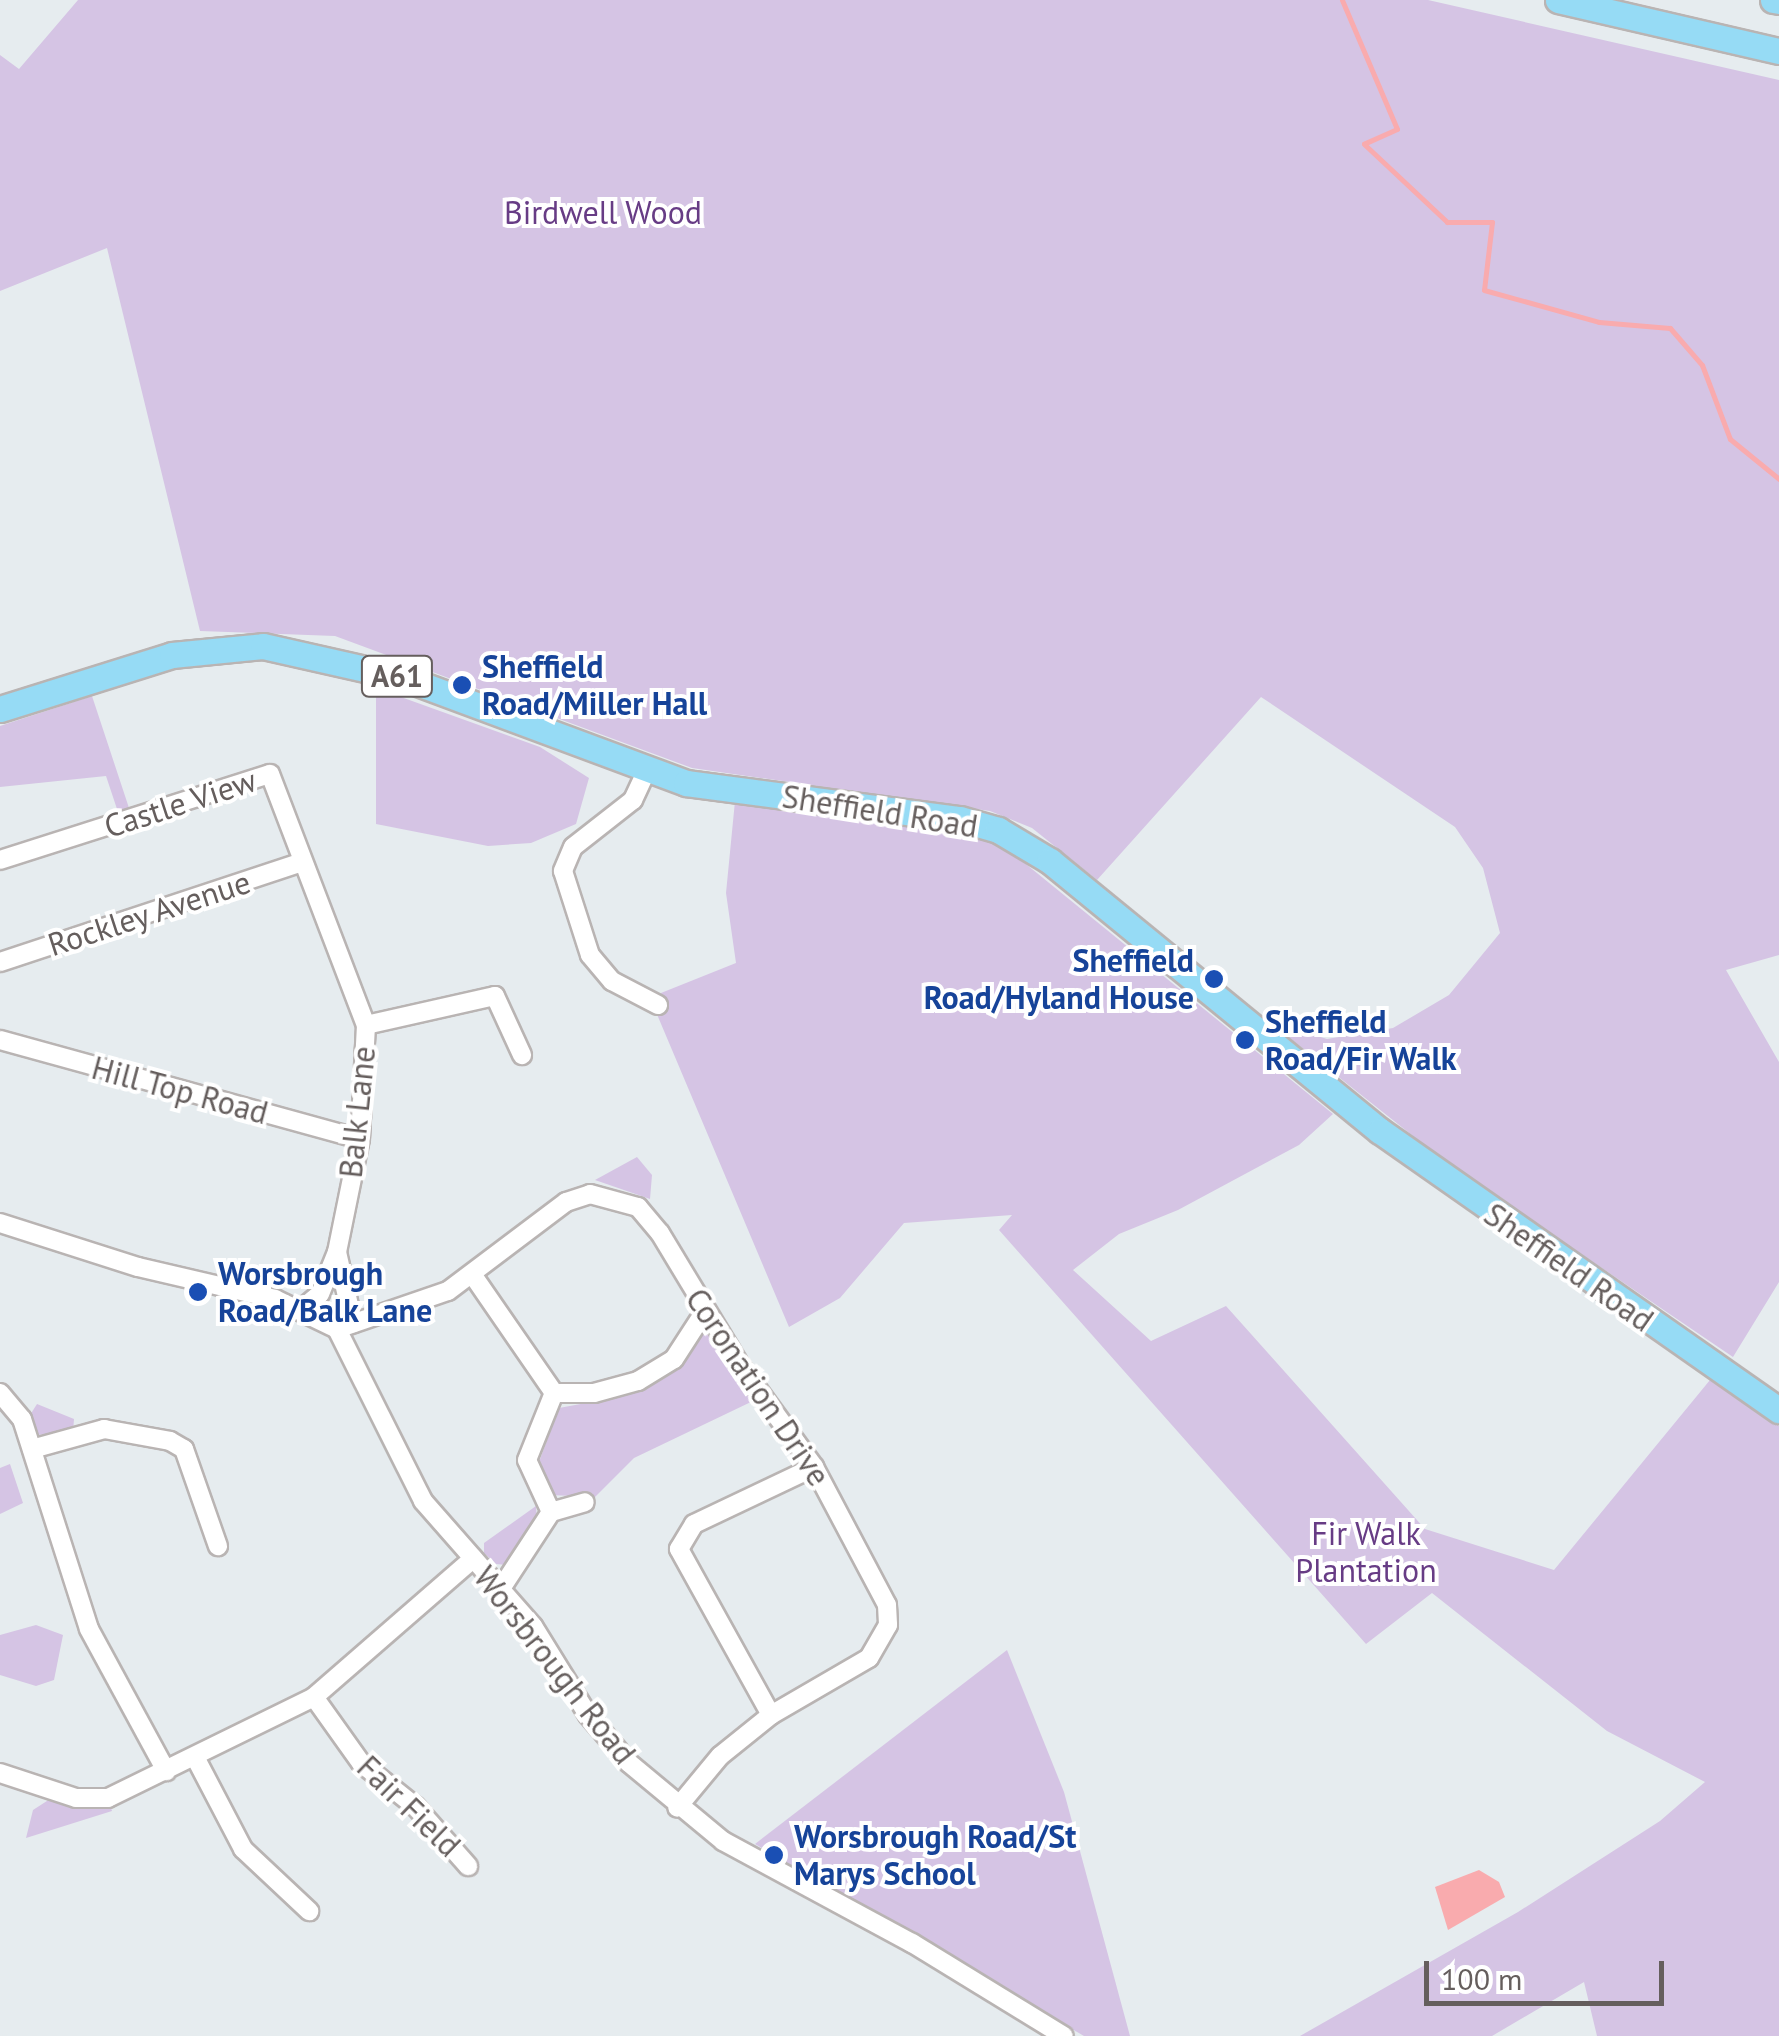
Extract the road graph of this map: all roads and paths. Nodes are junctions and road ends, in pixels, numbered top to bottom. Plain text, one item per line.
1 (1558, 0) edge
2 (1779, 51) edge
3 (0, 709) edge
4 (646, 772) junction
5 (0, 860) edge
6 (299, 863) junction
7 (0, 962) edge
8 (658, 1006) dead end
9 (366, 1025) junction
10 (0, 1040) edge
11 (522, 1055) dead end
12 (360, 1138) junction
13 (0, 1223) edge
14 (337, 1252) junction
15 (472, 1274) junction
16 (302, 1309) junction
17 (705, 1311) junction
18 (345, 1326) junction
19 (0, 1393) edge
20 (554, 1393) junction
21 (1779, 1410) edge
22 (32, 1448) junction
23 (814, 1467) junction
24 (585, 1502) dead end
25 (551, 1512) junction
26 (218, 1546) dead end
27 (473, 1559) junction
28 (502, 1588) junction
29 (314, 1697) junction
30 (771, 1716) junction
31 (195, 1758) junction
32 (166, 1771) junction
33 (0, 1773) edge
34 (678, 1808) junction
35 (468, 1866) dead end
36 (309, 1911) dead end
37 (1064, 2036) edge

1 - 2 highway
3 - 4 highway, Sheffield Road / A61
4 - 8 street
4 - 21 highway, Sheffield Road / A61
5 - 6 street, Castle View
6 - 7 street, Rockley Avenue
6 - 9 street, Balk Lane
9 - 11 street
9 - 12 street, Balk Lane
10 - 12 street, Hill Top Road
12 - 14 street, Balk Lane
13 - 16 street
14 - 16 street, Balk Lane
14 - 18 street, Balk Lane
15 - 17 street, Coronation Drive
15 - 18 street, Coronation Drive
15 - 20 street
16 - 18 street
17 - 20 street
17 - 23 street, Coronation Drive
18 - 27 street, Worsbrough Road
19 - 22 street
20 - 25 street
22 - 26 street
22 - 32 street
23 - 30 street, Coronation Drive
23 - 30 street
24 - 25 street
25 - 28 street
27 - 28 street, Worsbrough Road
27 - 29 street
28 - 34 street, Worsbrough Road
29 - 31 street
29 - 35 street, Fair Field
30 - 34 street, Coronation Drive
31 - 32 street
31 - 36 street
32 - 33 street
34 - 37 street, Worsbrough Road

